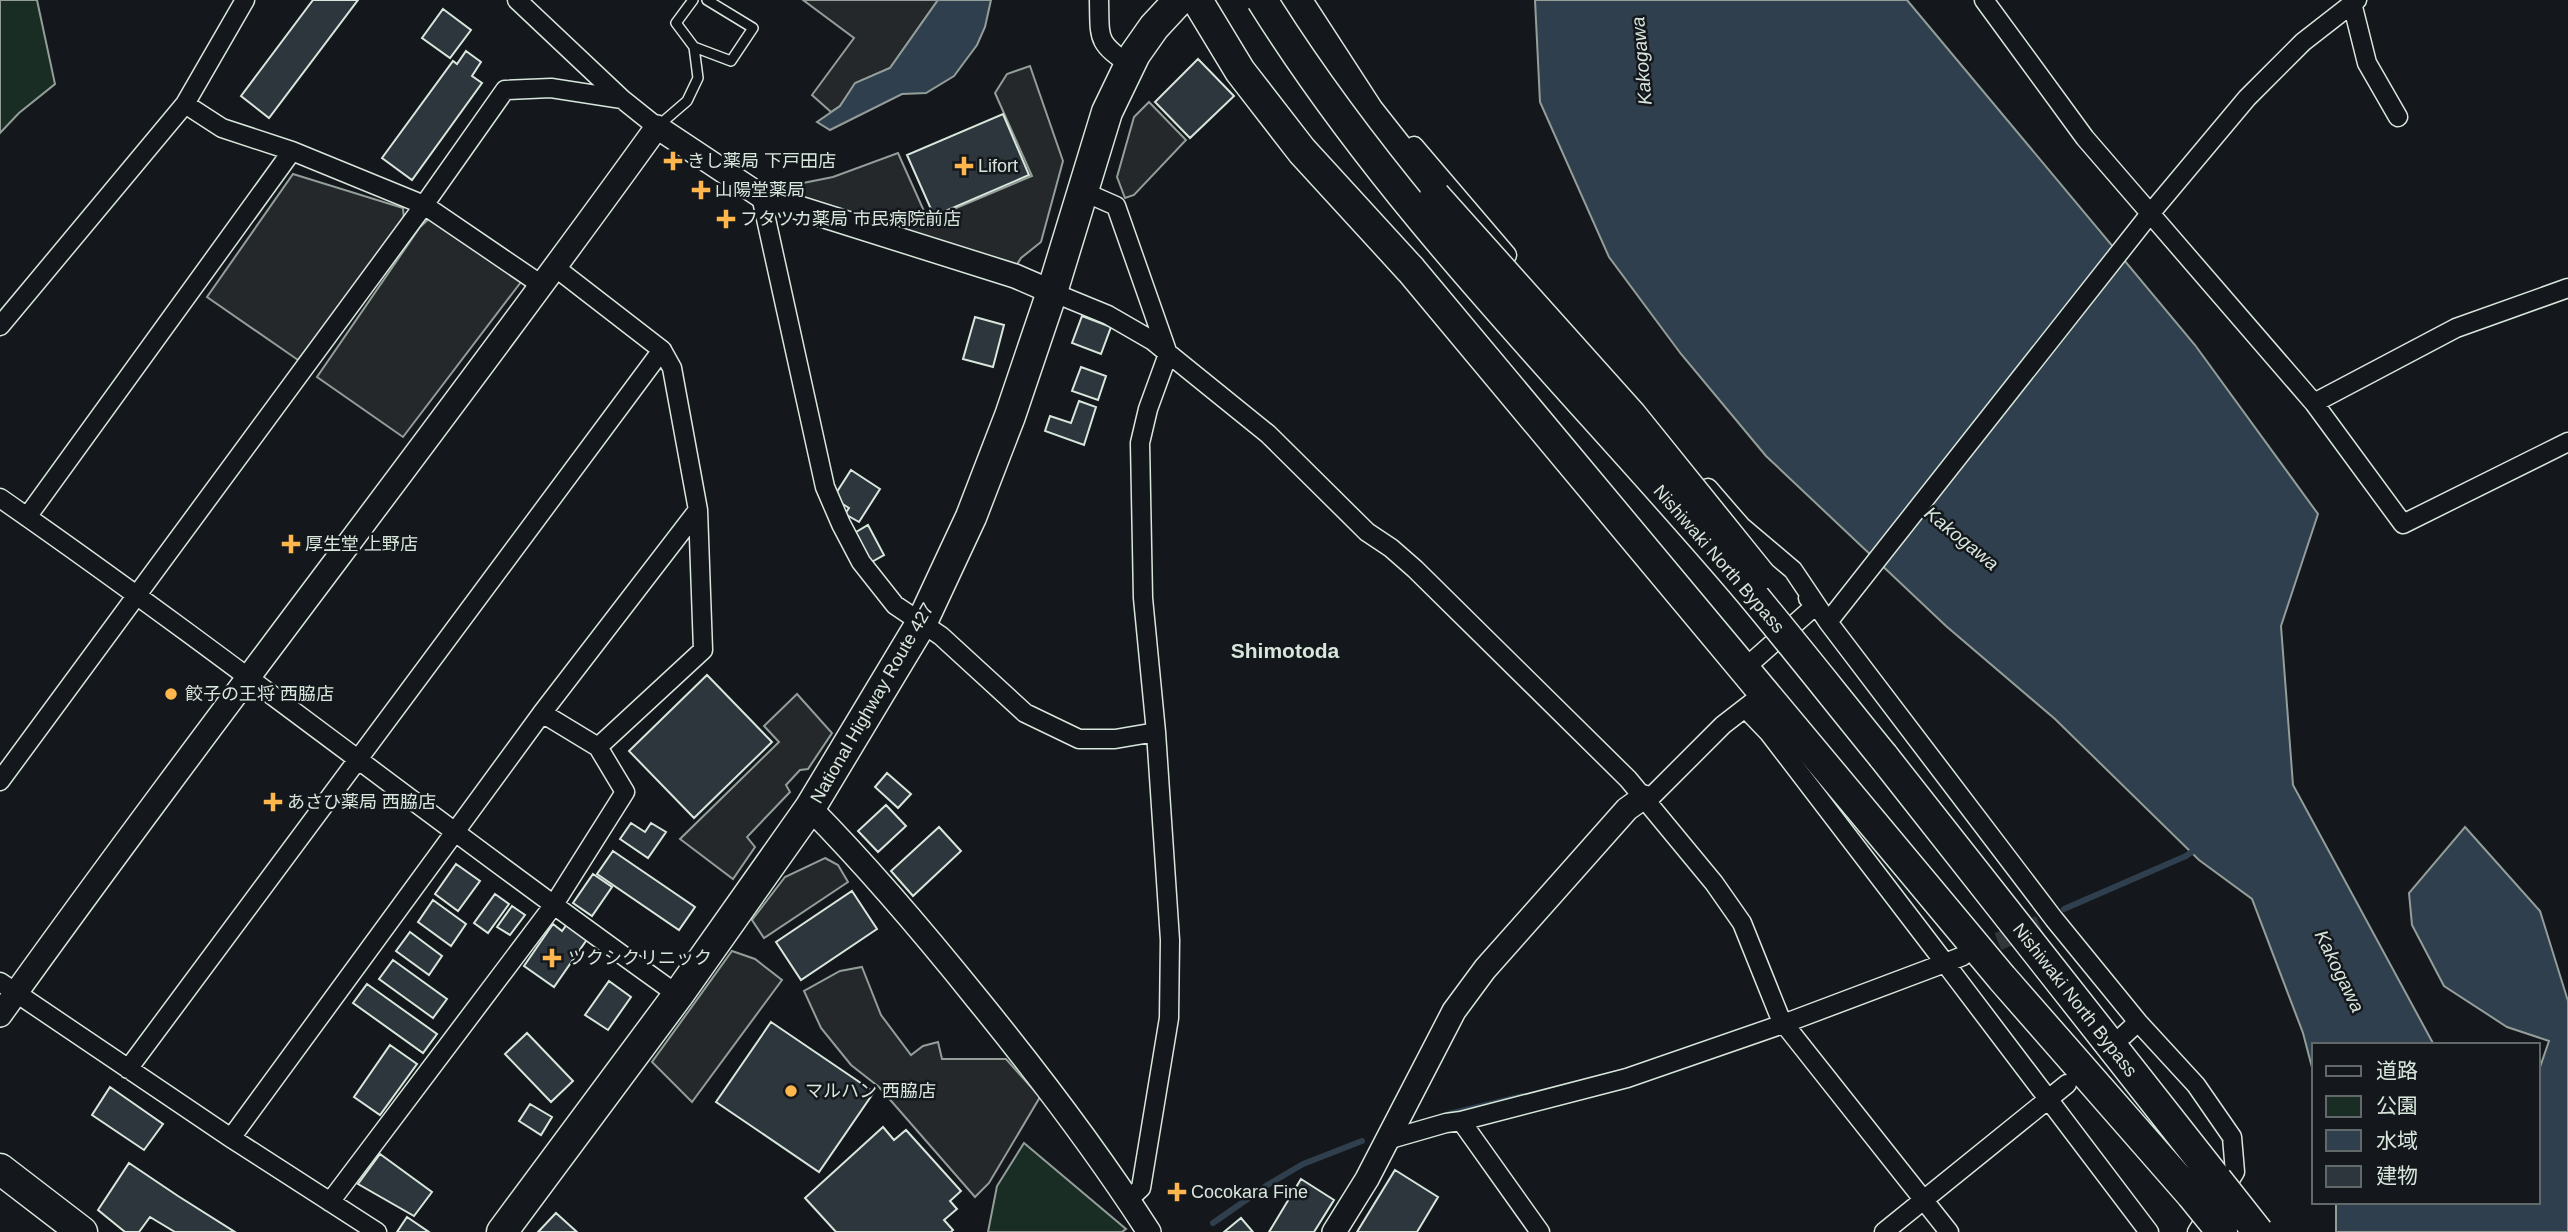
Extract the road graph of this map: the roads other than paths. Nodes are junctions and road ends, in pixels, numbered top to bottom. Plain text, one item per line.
1 (245, 0) edge
2 (517, 0) edge
3 (693, 0) edge
4 (707, 0) edge
5 (1099, 0) edge
6 (1179, 0) edge
7 (1197, 0) edge
8 (1262, 0) edge
9 (1296, 0) edge
10 (1984, 0) edge
11 (2354, 1) edge
12 (694, 47) junction
13 (1129, 65) junction
14 (1340, 70) junction
15 (622, 99) junction
16 (185, 104) junction
17 (2398, 117) dead end
18 (657, 127) junction
19 (1413, 146) dead end
20 (292, 151) junction
21 (1082, 191) junction
22 (761, 197) junction
23 (424, 205) junction
24 (2150, 215) junction
25 (549, 277) junction
26 (2568, 288) edge
27 (1052, 292) junction
28 (0, 326) edge
29 (662, 350) junction
30 (1168, 354) junction
31 (2314, 403) junction
32 (2568, 442) edge
33 (0, 498) edge
34 (698, 510) junction
35 (27, 517) junction
36 (138, 596) junction
37 (1816, 605) junction
38 (922, 622) junction
39 (1828, 622) junction
40 (1745, 668) junction
41 (247, 678) junction
42 (1755, 700) junction
43 (542, 713) junction
44 (1156, 732) junction
45 (598, 747) junction
46 (1889, 751) junction
47 (357, 761) junction
48 (0, 781) edge
49 (1644, 797) junction
50 (810, 808) junction
51 (456, 834) junction
52 (553, 906) junction
53 (1964, 956) tunnel mouth
54 (1945, 963) junction
55 (7, 988) edge
56 (678, 995) junction
57 (0, 1015) edge
58 (1781, 1019) junction
59 (2138, 1022) junction
60 (2124, 1035) dead end
61 (128, 1069) junction
62 (2067, 1084) dead end
63 (2050, 1098) junction
64 (1461, 1121) junction
65 (232, 1138) junction
66 (1387, 1140) junction
67 (0, 1169) edge
68 (2205, 1187) junction
69 (1128, 1200) junction
70 (1923, 1200) junction
71 (330, 1202) junction
72 (82, 1232) edge
73 (377, 1232) edge
74 (502, 1232) edge
75 (1149, 1232) edge
76 (1334, 1232) edge
77 (1540, 1232) edge
78 (1884, 1232) edge
79 (1949, 1232) edge
80 (2149, 1232) edge
81 (2197, 1232) edge
82 (2222, 1232) edge
83 (2258, 1232) edge

1 - 16 street
2 - 15 street
3 - 12 lane
4 - 12 lane
5 - 13 street
6 - 13 highway, National Highway Route 427
7 - 40 highway
8 - 46 highway, Nishiwaki North Bypass, bridge
9 - 14 highway
10 - 24 street
11 - 17 street
11 - 24 street
12 - 18 lane
13 - 21 highway, National Highway Route 427
14 - 37 street
14 - 46 highway, bridge
15 - 18 street
15 - 23 street
16 - 20 street
16 - 28 street
18 - 22 street
18 - 25 street
19 - 37 street
20 - 23 street
20 - 35 street
21 - 27 highway, National Highway Route 427
21 - 30 street
22 - 27 street
22 - 38 street
23 - 25 street
23 - 36 street
24 - 31 street
24 - 39 street
25 - 29 street
25 - 41 street
26 - 31 street
27 - 30 street
27 - 38 highway, National Highway Route 427
29 - 34 street
29 - 47 street
30 - 44 street
30 - 49 street
31 - 32 street
33 - 35 street
34 - 43 street
34 - 45 street
35 - 36 street
36 - 41 street
36 - 48 street
37 - 39 street
37 - 40 street
38 - 44 street
38 - 50 highway, National Highway Route 427
39 - 59 street
40 - 42 highway
41 - 47 street
41 - 55 street
42 - 49 street
42 - 54 street
42 - 68 highway
43 - 45 street
43 - 51 street
44 - 69 street
45 - 52 street
46 - 68 highway
47 - 51 street
47 - 61 street
49 - 58 street
49 - 66 street
50 - 56 highway, National Highway Route 427
50 - 69 street
51 - 52 street
51 - 65 street
52 - 56 street
52 - 71 street
53 - 54 street
54 - 58 street
54 - 63 street
55 - 57 street
55 - 61 street
56 - 74 highway, National Highway Route 427
58 - 64 street
58 - 70 street
59 - 60 street
59 - 81 street
61 - 65 street
62 - 63 street
63 - 70 street
63 - 80 street
64 - 66 street
64 - 77 street
65 - 71 street
66 - 76 street
67 - 72 highway
68 - 82 highway, bridge
68 - 83 highway, bridge
69 - 75 street
70 - 78 street
70 - 79 street
71 - 73 street

